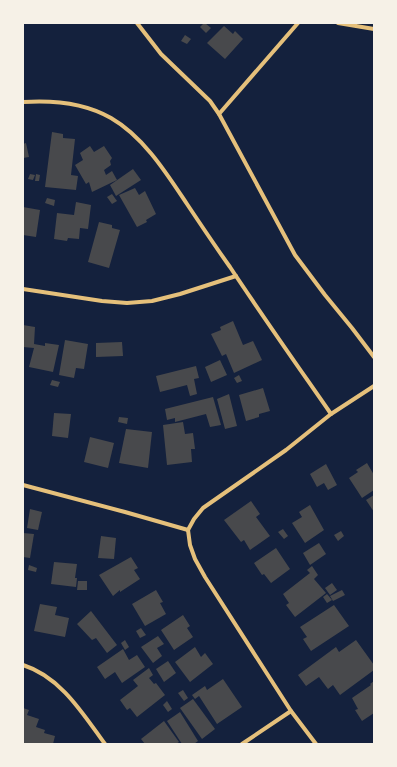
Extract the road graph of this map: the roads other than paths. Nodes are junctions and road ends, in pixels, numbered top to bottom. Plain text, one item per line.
1 (137, 23) edge
2 (298, 23) edge
3 (338, 23) edge
4 (374, 29) edge
5 (23, 102) edge
6 (219, 114) junction
7 (236, 276) junction
8 (23, 289) edge
9 (374, 357) edge
10 (374, 386) edge
11 (331, 414) junction
12 (23, 485) edge
13 (188, 530) junction
14 (23, 665) edge
15 (291, 711) junction
16 (105, 744) edge
17 (242, 744) edge
18 (316, 744) edge

1 - 6 street
2 - 6 street
3 - 4 street
5 - 7 street
6 - 9 street
7 - 8 street
7 - 11 street
10 - 11 street
11 - 13 street
12 - 13 street
13 - 15 street
14 - 16 street
15 - 17 street
15 - 18 street

